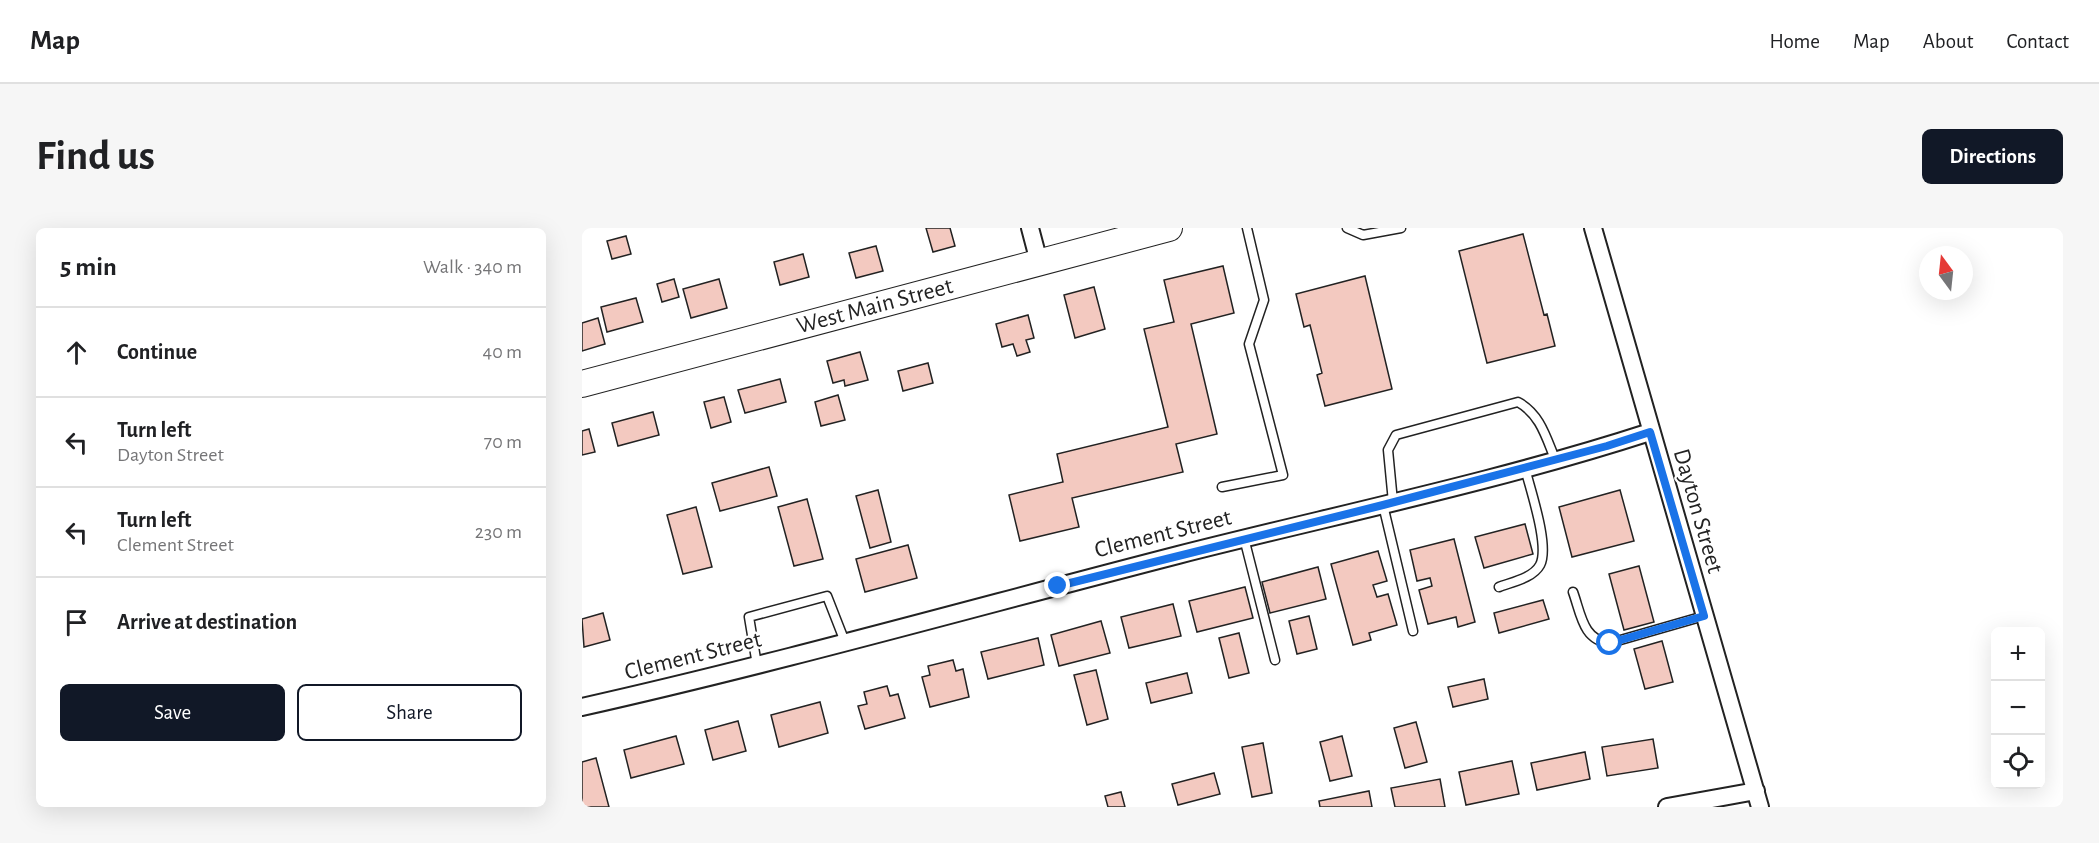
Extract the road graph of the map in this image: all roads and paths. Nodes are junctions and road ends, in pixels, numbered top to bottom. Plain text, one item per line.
1 (1030, 228) edge
2 (1169, 228) edge
3 (1247, 228) edge
4 (1347, 228) edge
5 (1401, 228) edge
6 (1593, 228) edge
7 (1039, 262) junction
8 (582, 384) edge
9 (1650, 432) junction
10 (1555, 459) junction
11 (1525, 468) junction
12 (1222, 486) dead end
13 (1388, 503) junction
14 (1244, 538) junction
15 (1499, 587) dead end
16 (1573, 592) dead end
17 (1704, 616) junction
18 (1413, 631) dead end
19 (845, 642) junction
20 (1275, 660) dead end
21 (757, 665) junction
22 (582, 707) edge
23 (1758, 799) edge
24 (1667, 807) edge

1 - 7 street
2 - 7 main road, West Main Street
3 - 12 lane
4 - 5 lane
6 - 9 street, Dayton Street
7 - 8 main road, West Main Street
9 - 10 street, Clement Street
9 - 17 street, Dayton Street
10 - 11 street, Clement Street
10 - 13 lane
11 - 13 street, Clement Street
11 - 15 lane
13 - 14 street, Clement Street
13 - 18 lane
14 - 19 street, Clement Street
14 - 20 lane
16 - 17 lane
17 - 23 street, Dayton Street
19 - 21 street, Clement Street
19 - 21 lane
21 - 22 street, Clement Street
23 - 24 street

